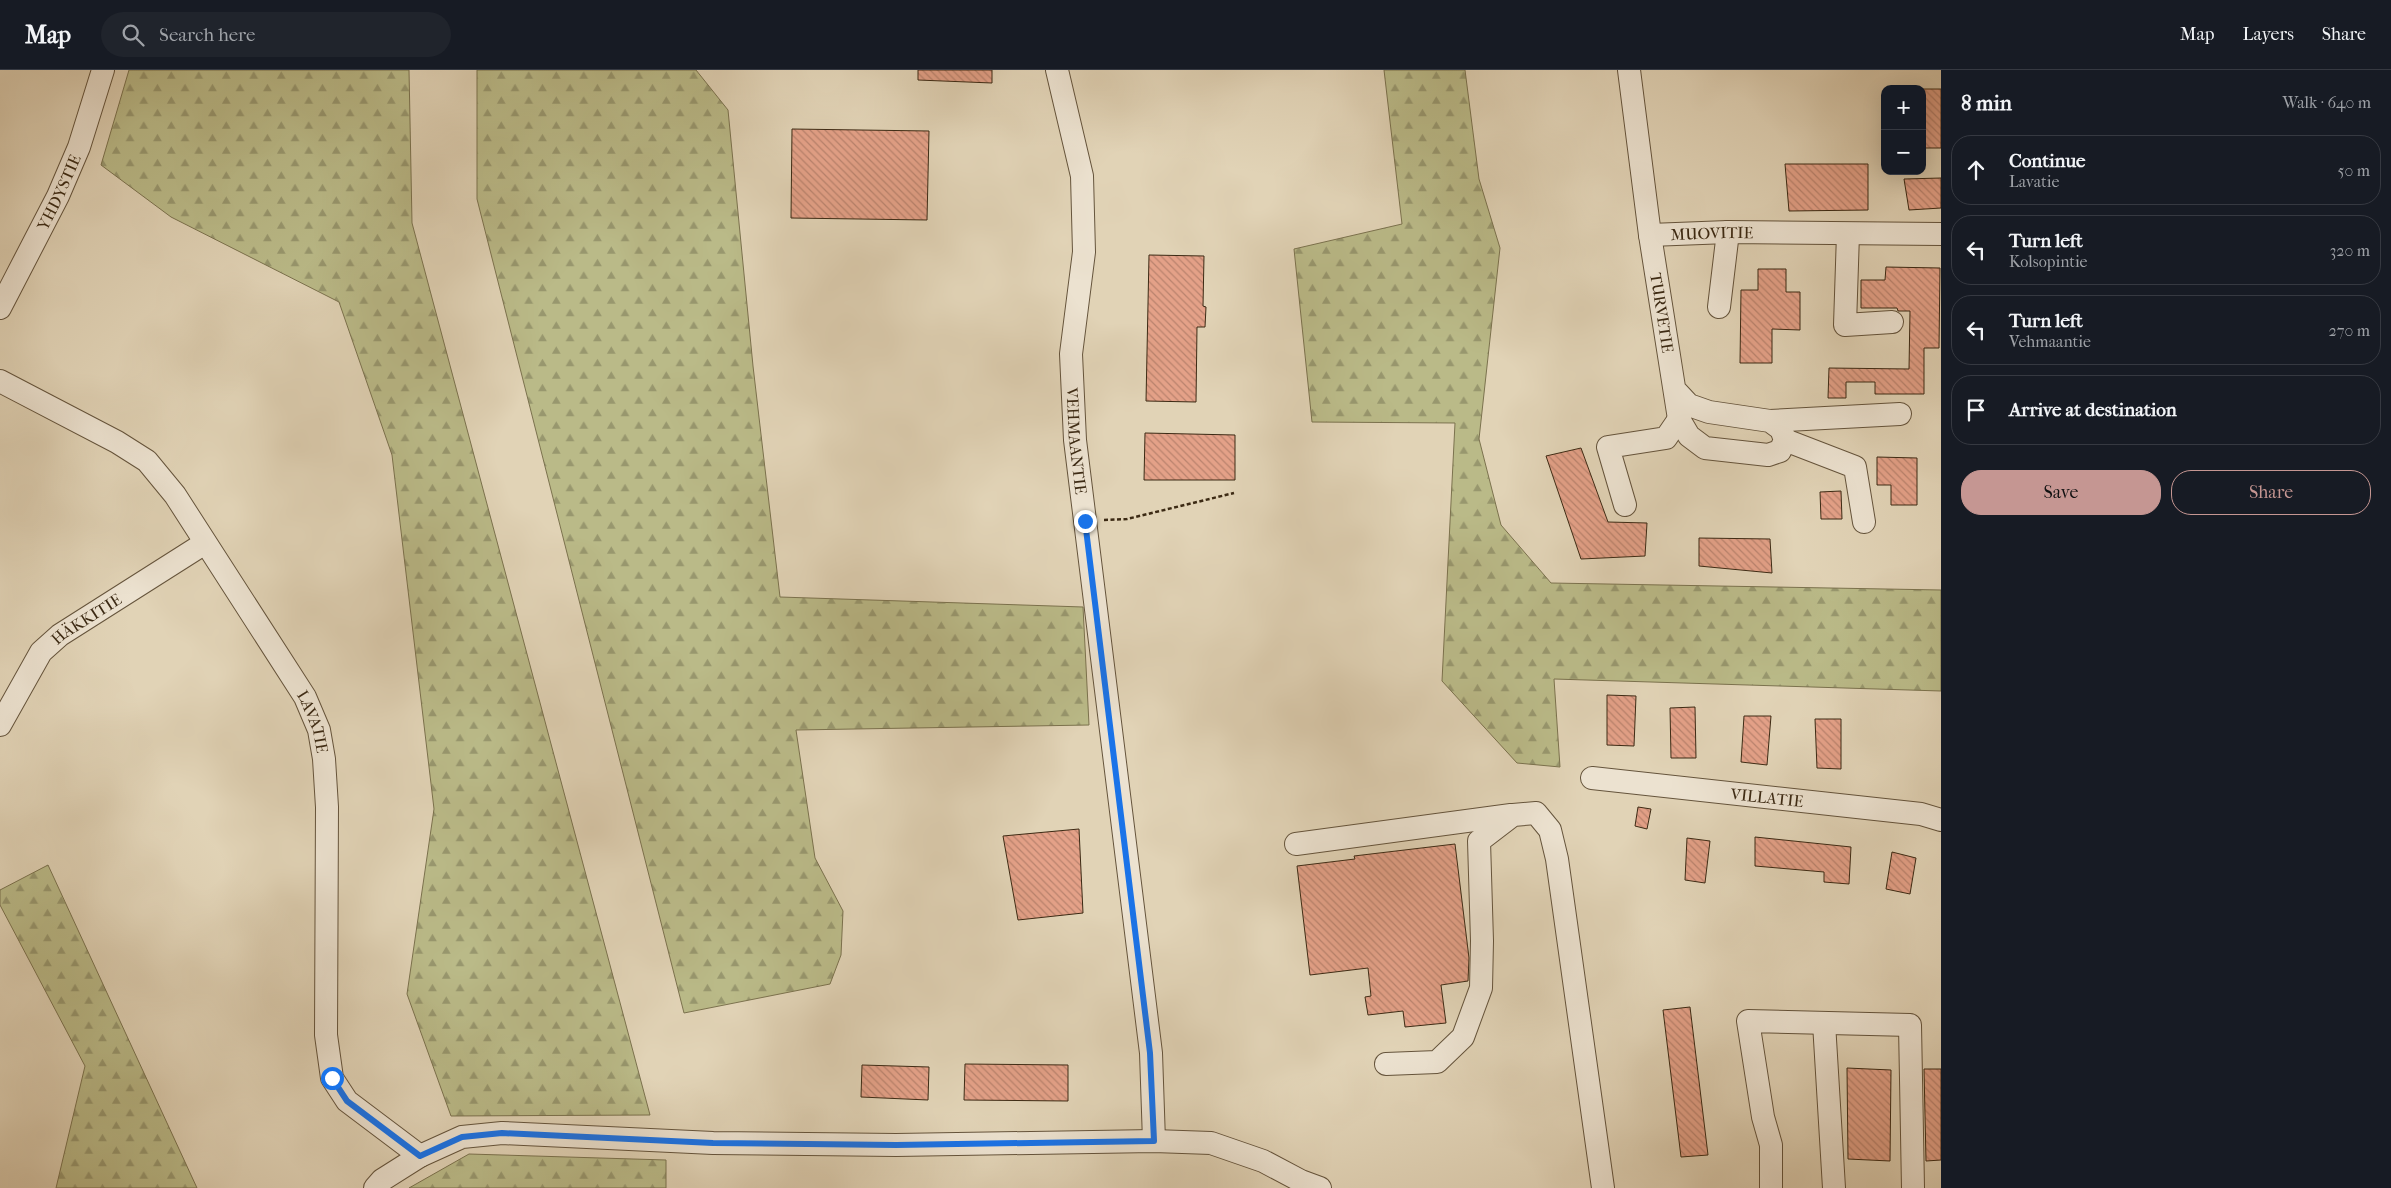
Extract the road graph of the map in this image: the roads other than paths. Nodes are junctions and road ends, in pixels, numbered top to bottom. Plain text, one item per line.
1 (104, 70) edge
2 (1057, 70) edge
3 (1629, 70) edge
4 (1728, 232) junction
5 (1848, 234) junction
6 (1941, 234) edge
7 (1650, 235) junction
8 (1719, 307) dead end
9 (0, 308) edge
10 (1892, 322) dead end
11 (0, 381) edge
12 (1675, 390) junction
13 (1900, 414) dead end
14 (1679, 419) junction
15 (1770, 421) junction
16 (1785, 440) junction
17 (1625, 505) dead end
18 (1864, 522) dead end
19 (205, 543) junction
20 (0, 725) edge
21 (1592, 778) dead end
22 (1513, 815) junction
23 (1941, 820) edge
24 (1296, 844) dead end
25 (1824, 1023) junction
26 (1386, 1064) dead end
27 (1154, 1141) junction
28 (420, 1156) junction
29 (375, 1188) edge
30 (1320, 1188) edge
31 (1603, 1188) edge
32 (1771, 1188) edge
33 (1834, 1188) edge
34 (1913, 1188) edge

1 - 9 street, YHDYSTIE
2 - 27 street, VEHMAANTIE
3 - 7 street, MUOVITIE
4 - 5 street, MUOVITIE
4 - 7 street, MUOVITIE
4 - 8 street
5 - 6 street, MUOVITIE
5 - 10 street
7 - 12 street, TURVETIE
11 - 19 street, LAVATIE
12 - 14 street, TURVETIE
12 - 15 street
13 - 15 street
14 - 16 street, TURVETIE
14 - 17 street
15 - 16 street
16 - 18 street
19 - 20 street, HÄKKITIE
19 - 28 street, LAVATIE
21 - 23 street, VILLATIE
22 - 24 street
22 - 26 street
22 - 31 street
25 - 32 street
25 - 33 street
25 - 34 street
27 - 28 street
27 - 30 street
28 - 29 street

